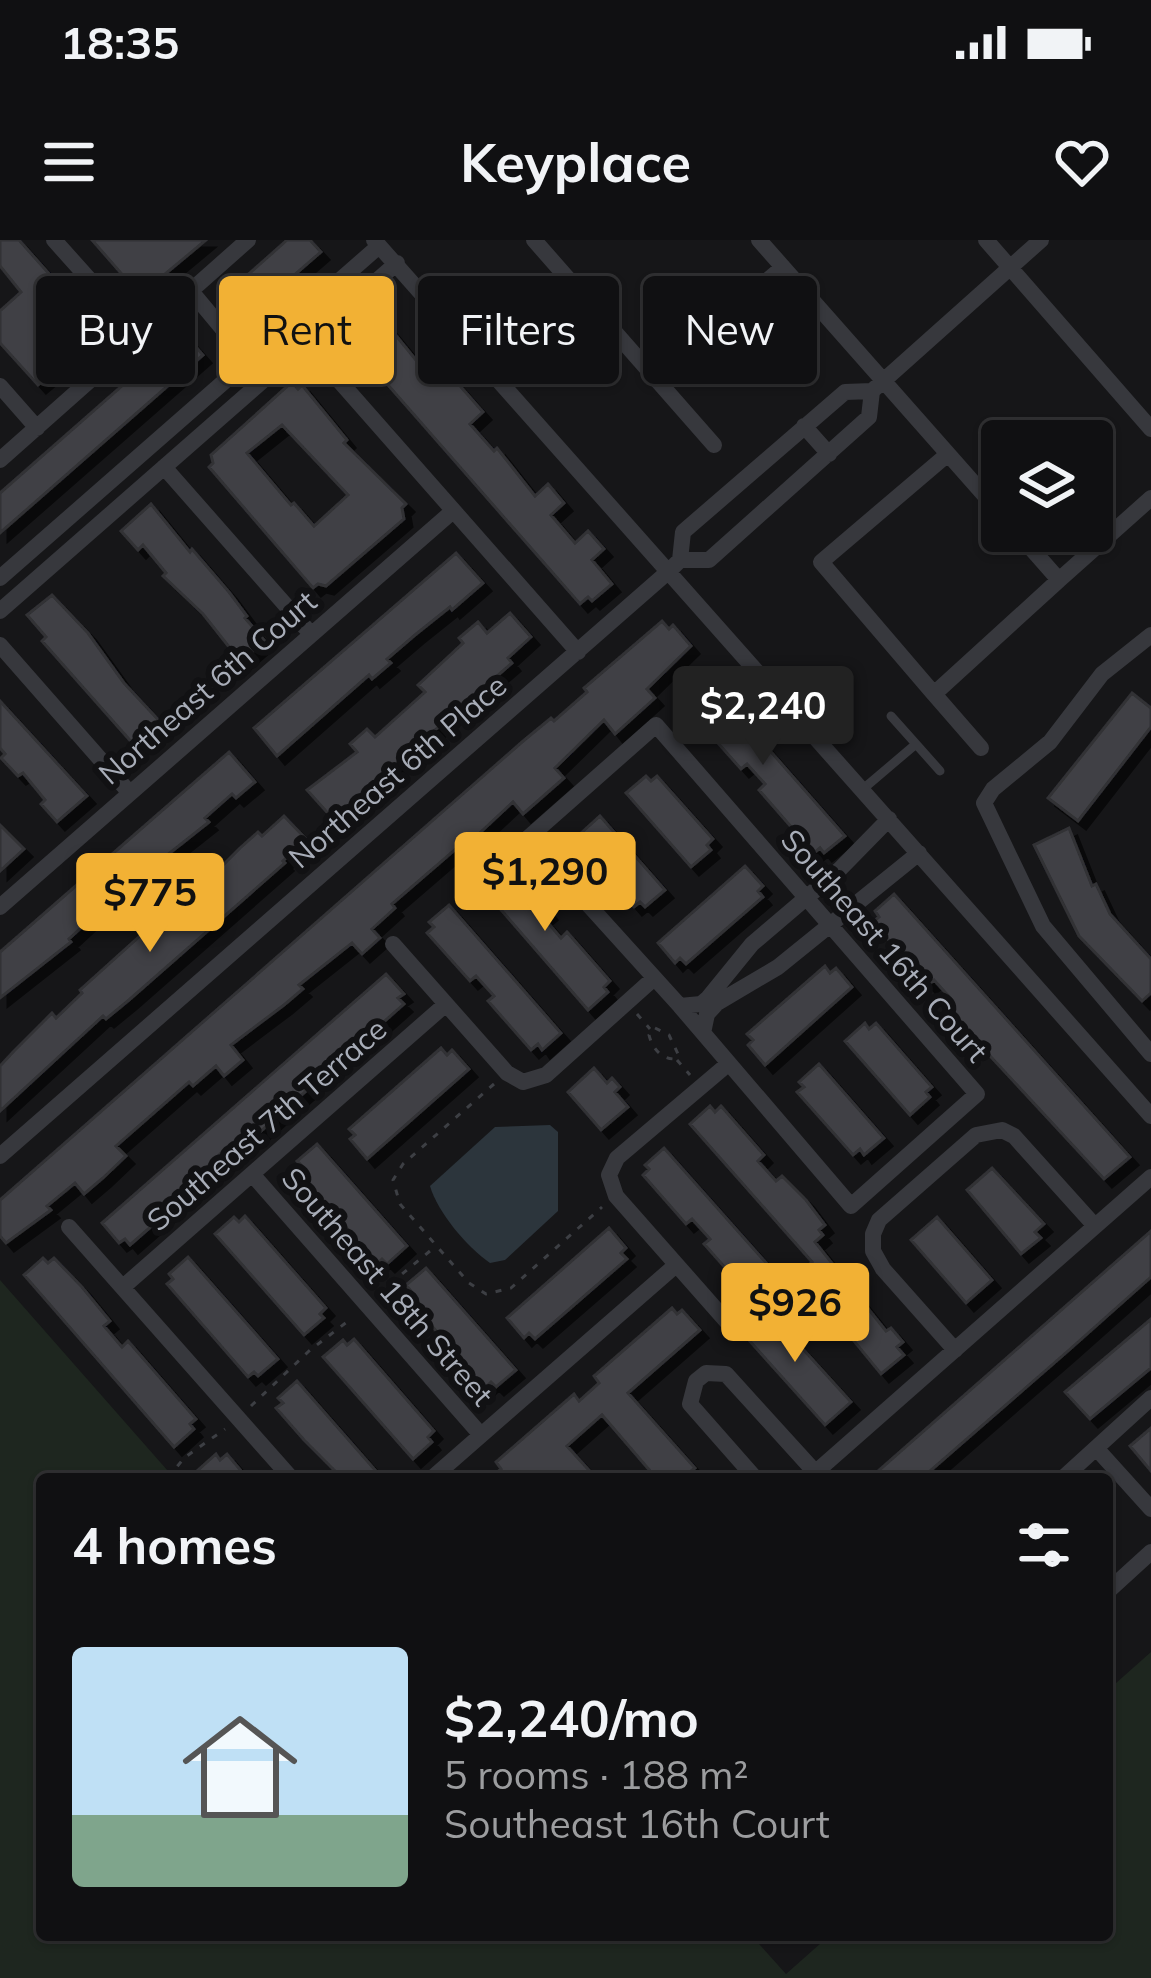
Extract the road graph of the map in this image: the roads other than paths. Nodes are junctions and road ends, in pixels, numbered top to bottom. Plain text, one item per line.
1 (54, 240) edge
2 (534, 240) edge
3 (759, 240) edge
4 (986, 240) edge
5 (1041, 240) edge
6 (242, 242) edge
7 (377, 243) edge
8 (397, 263) junction
9 (783, 267) junction
10 (1010, 267) junction
11 (86, 276) edge
12 (341, 276) edge
13 (382, 276) edge
14 (772, 276) edge
15 (195, 287) edge
16 (195, 296) edge
17 (219, 324) edge
18 (643, 364) edge
19 (86, 384) edge
20 (222, 384) edge
21 (258, 384) edge
22 (342, 384) edge
23 (660, 384) edge
24 (878, 385) junction
25 (0, 386) edge
26 (804, 426) junction
27 (37, 428) junction
28 (1151, 429) edge
29 (714, 446) dead end
30 (829, 454) junction
31 (948, 454) junction
32 (0, 460) edge
33 (164, 467) junction
34 (981, 491) edge
35 (1151, 498) edge
36 (453, 511) junction
37 (1034, 552) edge
38 (675, 566) junction
39 (0, 578) edge
40 (1059, 580) junction
41 (0, 610) edge
42 (311, 634) junction
43 (1151, 635) edge
44 (0, 645) edge
45 (578, 652) junction
46 (934, 694) junction
47 (891, 716) dead end
48 (916, 744) junction
49 (981, 748) dead end
50 (940, 771) dead end
51 (862, 790) junction
52 (129, 792) junction
53 (889, 819) junction
54 (919, 853) junction
55 (806, 897) junction
56 (0, 908) edge
57 (830, 924) junction
58 (393, 944) dead end
59 (740, 957) junction
60 (653, 979) junction
61 (758, 981) junction
62 (446, 1004) junction
63 (680, 1006) junction
64 (703, 1033) junction
65 (1151, 1054) edge
66 (728, 1064) junction
67 (1151, 1116) edge
68 (0, 1156) edge
69 (251, 1174) junction
70 (1151, 1178) edge
71 (1095, 1226) junction
72 (69, 1227) dead end
73 (676, 1265) junction
74 (123, 1287) junction
75 (728, 1324) dead end
76 (955, 1350) junction
77 (1151, 1399) edge
78 (481, 1435) junction
79 (1096, 1448) junction
80 (287, 1473) edge
81 (438, 1473) edge
82 (751, 1473) edge
83 (808, 1473) edge
84 (814, 1473) edge
85 (1069, 1473) edge
86 (1151, 1509) edge
87 (1151, 1552) edge
88 (1113, 1587) edge

1 - 11 street
2 - 18 street
3 - 9 street
4 - 10 street
5 - 10 street
6 - 15 street
7 - 8 street
7 - 12 street
8 - 13 street
8 - 38 street
9 - 14 street
9 - 24 street
10 - 24 street
10 - 28 street
16 - 17 street
19 - 27 street
20 - 39 street
21 - 33 street
22 - 36 street
23 - 29 street
24 - 26 street
24 - 30 street
24 - 31 street
25 - 27 street
26 - 30 street
26 - 38 street
27 - 32 street
30 - 38 street
31 - 34 street
31 - 46 street
33 - 41 street
33 - 42 street
35 - 40 street
36 - 42 street, Northeast 6th Court
36 - 45 street
37 - 40 street
38 - 45 street, Northeast 6th Place
38 - 51 street
40 - 46 street
42 - 52 street, Northeast 6th Court
43 - 65 street
44 - 52 street
45 - 68 street, Northeast 6th Place
46 - 49 street
47 - 48 lane
48 - 50 lane
48 - 51 lane
51 - 53 street
52 - 56 street, Northeast 6th Court
53 - 54 street
53 - 55 street
54 - 57 street
54 - 67 street
55 - 57 street, Southeast 16th Court
55 - 59 street
55 - 60 street, Southeast 16th Court
57 - 61 street
57 - 66 street, Southeast 16th Court
58 - 62 street
59 - 61 street
59 - 63 street
60 - 62 street
60 - 63 street
61 - 64 street
62 - 69 street, Southeast 7th Terrace
63 - 64 street
64 - 66 street
66 - 73 street
69 - 74 street, Southeast 7th Terrace
69 - 78 street, Southeast 18th Street
70 - 71 street
71 - 76 street
71 - 76 street
72 - 74 street
73 - 75 street
73 - 78 street
74 - 80 street
76 - 84 street
77 - 79 street
78 - 81 street
79 - 85 street
79 - 86 street
82 - 83 street
87 - 88 street

